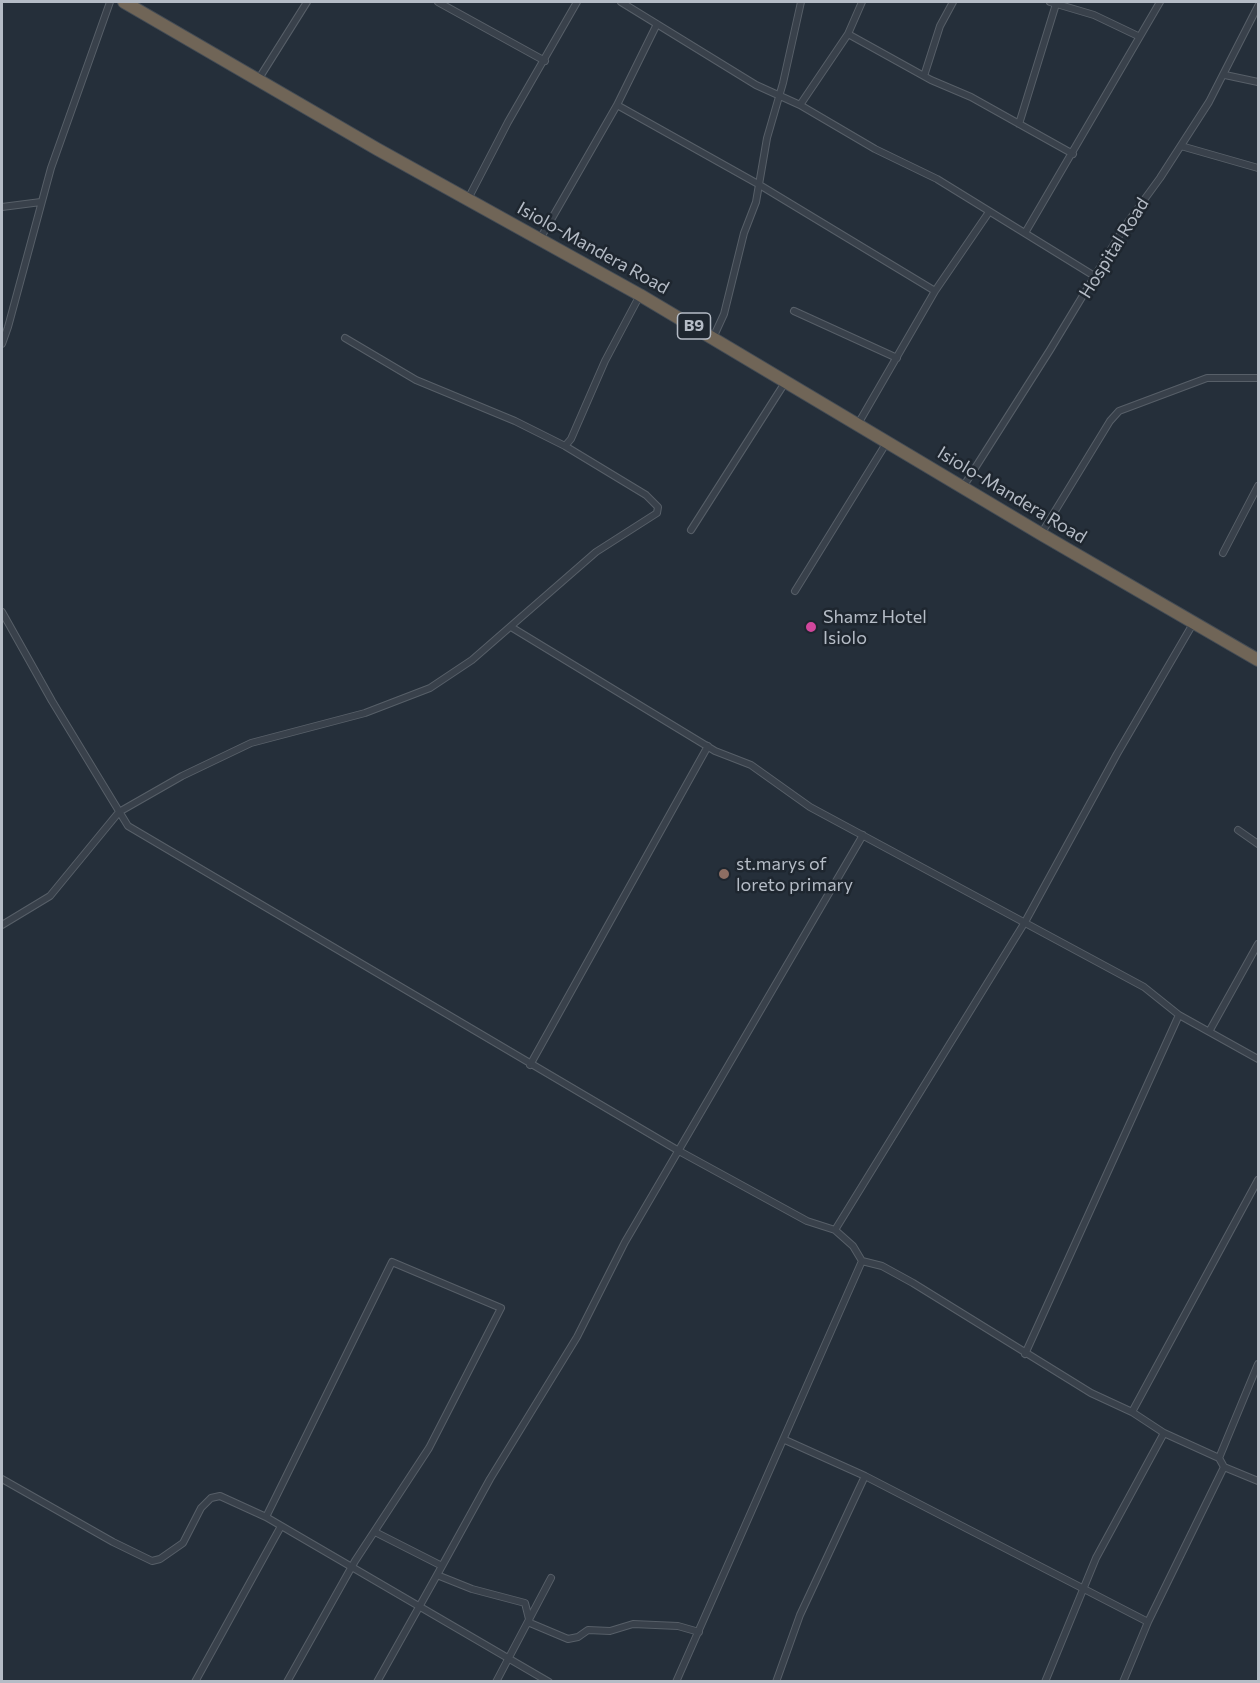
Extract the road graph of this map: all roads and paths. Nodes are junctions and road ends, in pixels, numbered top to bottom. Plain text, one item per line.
1 (110, 2) edge
2 (124, 2) edge
3 (307, 2) edge
4 (438, 2) edge
5 (578, 2) edge
6 (621, 2) edge
7 (801, 2) edge
8 (862, 2) edge
9 (953, 2) edge
10 (1160, 2) edge
11 (1053, 3) edge
12 (1258, 6) edge
13 (657, 24) junction
14 (848, 34) junction
15 (1138, 36) junction
16 (545, 61) junction
17 (1225, 75) junction
18 (924, 76) junction
19 (258, 80) junction
20 (1258, 82) edge
21 (779, 96) junction
22 (617, 105) junction
23 (800, 105) junction
24 (1019, 124) junction
25 (1181, 146) junction
26 (1073, 154) junction
27 (1258, 168) edge
28 (758, 184) junction
29 (468, 199) junction
30 (41, 202) junction
31 (2, 207) edge
32 (989, 212) junction
33 (1024, 233) junction
34 (540, 239) junction
35 (1096, 277) junction
36 (935, 291) junction
37 (640, 295) junction
38 (794, 311) dead end
39 (345, 338) dead end
40 (713, 338) junction
41 (2, 344) edge
42 (897, 358) junction
43 (1258, 378) edge
44 (786, 381) junction
45 (858, 424) junction
46 (888, 441) junction
47 (565, 446) junction
48 (1258, 486) edge
49 (963, 487) junction
50 (691, 530) dead end
51 (1041, 534) junction
52 (1223, 553) dead end
53 (795, 591) dead end
54 (2, 612) edge
55 (1194, 622) junction
56 (511, 627) junction
57 (1258, 660) edge
58 (708, 746) junction
59 (119, 812) junction
60 (1238, 830) dead end
61 (862, 836) junction
62 (1258, 844) edge
63 (1025, 922) junction
64 (2, 926) edge
65 (1258, 944) edge
66 (1179, 1015) junction
67 (1210, 1030) junction
68 (1258, 1059) edge
69 (530, 1065) junction
70 (679, 1151) junction
71 (1258, 1180) edge
72 (835, 1230) junction
73 (862, 1261) junction
74 (1025, 1354) junction
75 (1258, 1364) edge
76 (1132, 1412) junction
77 (1164, 1433) junction
78 (785, 1440) junction
79 (1219, 1458) junction
80 (1224, 1467) junction
81 (865, 1476) junction
82 (2, 1479) edge
83 (1258, 1481) edge
84 (266, 1517) junction
85 (280, 1528) junction
86 (375, 1532) junction
87 (442, 1566) junction
88 (351, 1568) junction
89 (437, 1575) junction
90 (551, 1578) dead end
91 (1084, 1589) junction
92 (420, 1607) junction
93 (528, 1620) junction
94 (1148, 1622) junction
95 (699, 1632) junction
96 (509, 1658) junction
97 (195, 1682) edge
98 (287, 1682) edge
99 (377, 1682) edge
100 (496, 1682) edge
101 (549, 1682) edge
102 (676, 1682) edge
103 (776, 1682) edge
104 (1046, 1682) edge
105 (1123, 1682) edge

1 - 30 street
2 - 19 highway, Isiolo-Mandera Road / B9
3 - 19 street
4 - 16 street
5 - 16 street
6 - 13 street
7 - 21 street
8 - 14 street
9 - 18 street
10 - 15 street
11 - 15 street
11 - 24 street
12 - 17 street, Hospital Road
13 - 21 street
13 - 22 street
14 - 18 street
14 - 23 street
15 - 26 street
16 - 29 street
17 - 20 street
17 - 25 street, Hospital Road
18 - 24 street
19 - 29 highway, Isiolo-Mandera Road / B9
21 - 23 street
21 - 28 street
22 - 28 street
22 - 34 street
23 - 32 street
24 - 26 street
25 - 27 street
25 - 35 street, Hospital Road
26 - 33 street
28 - 36 street
28 - 40 street
29 - 34 highway, Isiolo-Mandera Road / B9
30 - 31 street
30 - 41 street
32 - 33 street
32 - 36 street
33 - 35 street
34 - 37 highway, Isiolo-Mandera Road / B9
35 - 49 street, Hospital Road
36 - 42 street
37 - 40 highway, Isiolo-Mandera Road / B9
37 - 47 street
38 - 42 street
39 - 47 street
40 - 44 highway, Isiolo-Mandera Road / B9
42 - 45 street
43 - 51 street
44 - 45 highway, Isiolo-Mandera Road / B9
44 - 50 street
45 - 46 highway, Isiolo-Mandera Road / B9
46 - 49 highway, Isiolo-Mandera Road / B9
46 - 53 street
47 - 56 street
48 - 52 street
49 - 51 highway, Isiolo-Mandera Road / B9
51 - 55 highway, Isiolo-Mandera Road / B9
54 - 59 street
55 - 57 highway, Isiolo-Mandera Road / B9
55 - 63 street
56 - 58 street
56 - 59 street
58 - 61 street
58 - 69 street
59 - 64 street
59 - 69 street
60 - 62 street
61 - 63 street
61 - 70 street
63 - 66 street
63 - 72 street
65 - 67 street
66 - 67 street
66 - 74 street
67 - 68 street
69 - 70 street
70 - 72 street
70 - 87 street
71 - 76 street
72 - 73 street
73 - 74 street
73 - 78 street
74 - 76 street
75 - 79 street
76 - 77 street
77 - 79 street
77 - 91 street
78 - 81 street
78 - 95 street
79 - 80 street
80 - 83 street
80 - 94 street
81 - 91 street
81 - 103 street
82 - 84 street
84 - 85 street
84 - 86 street
85 - 88 street
85 - 97 street
86 - 87 street
86 - 88 street
87 - 89 street
88 - 92 street
88 - 98 street
89 - 92 street
89 - 93 street
90 - 93 street
91 - 94 street
91 - 104 street
92 - 96 street
92 - 99 street
93 - 95 street
93 - 96 street
94 - 105 street
95 - 102 street
96 - 100 street
96 - 101 street

